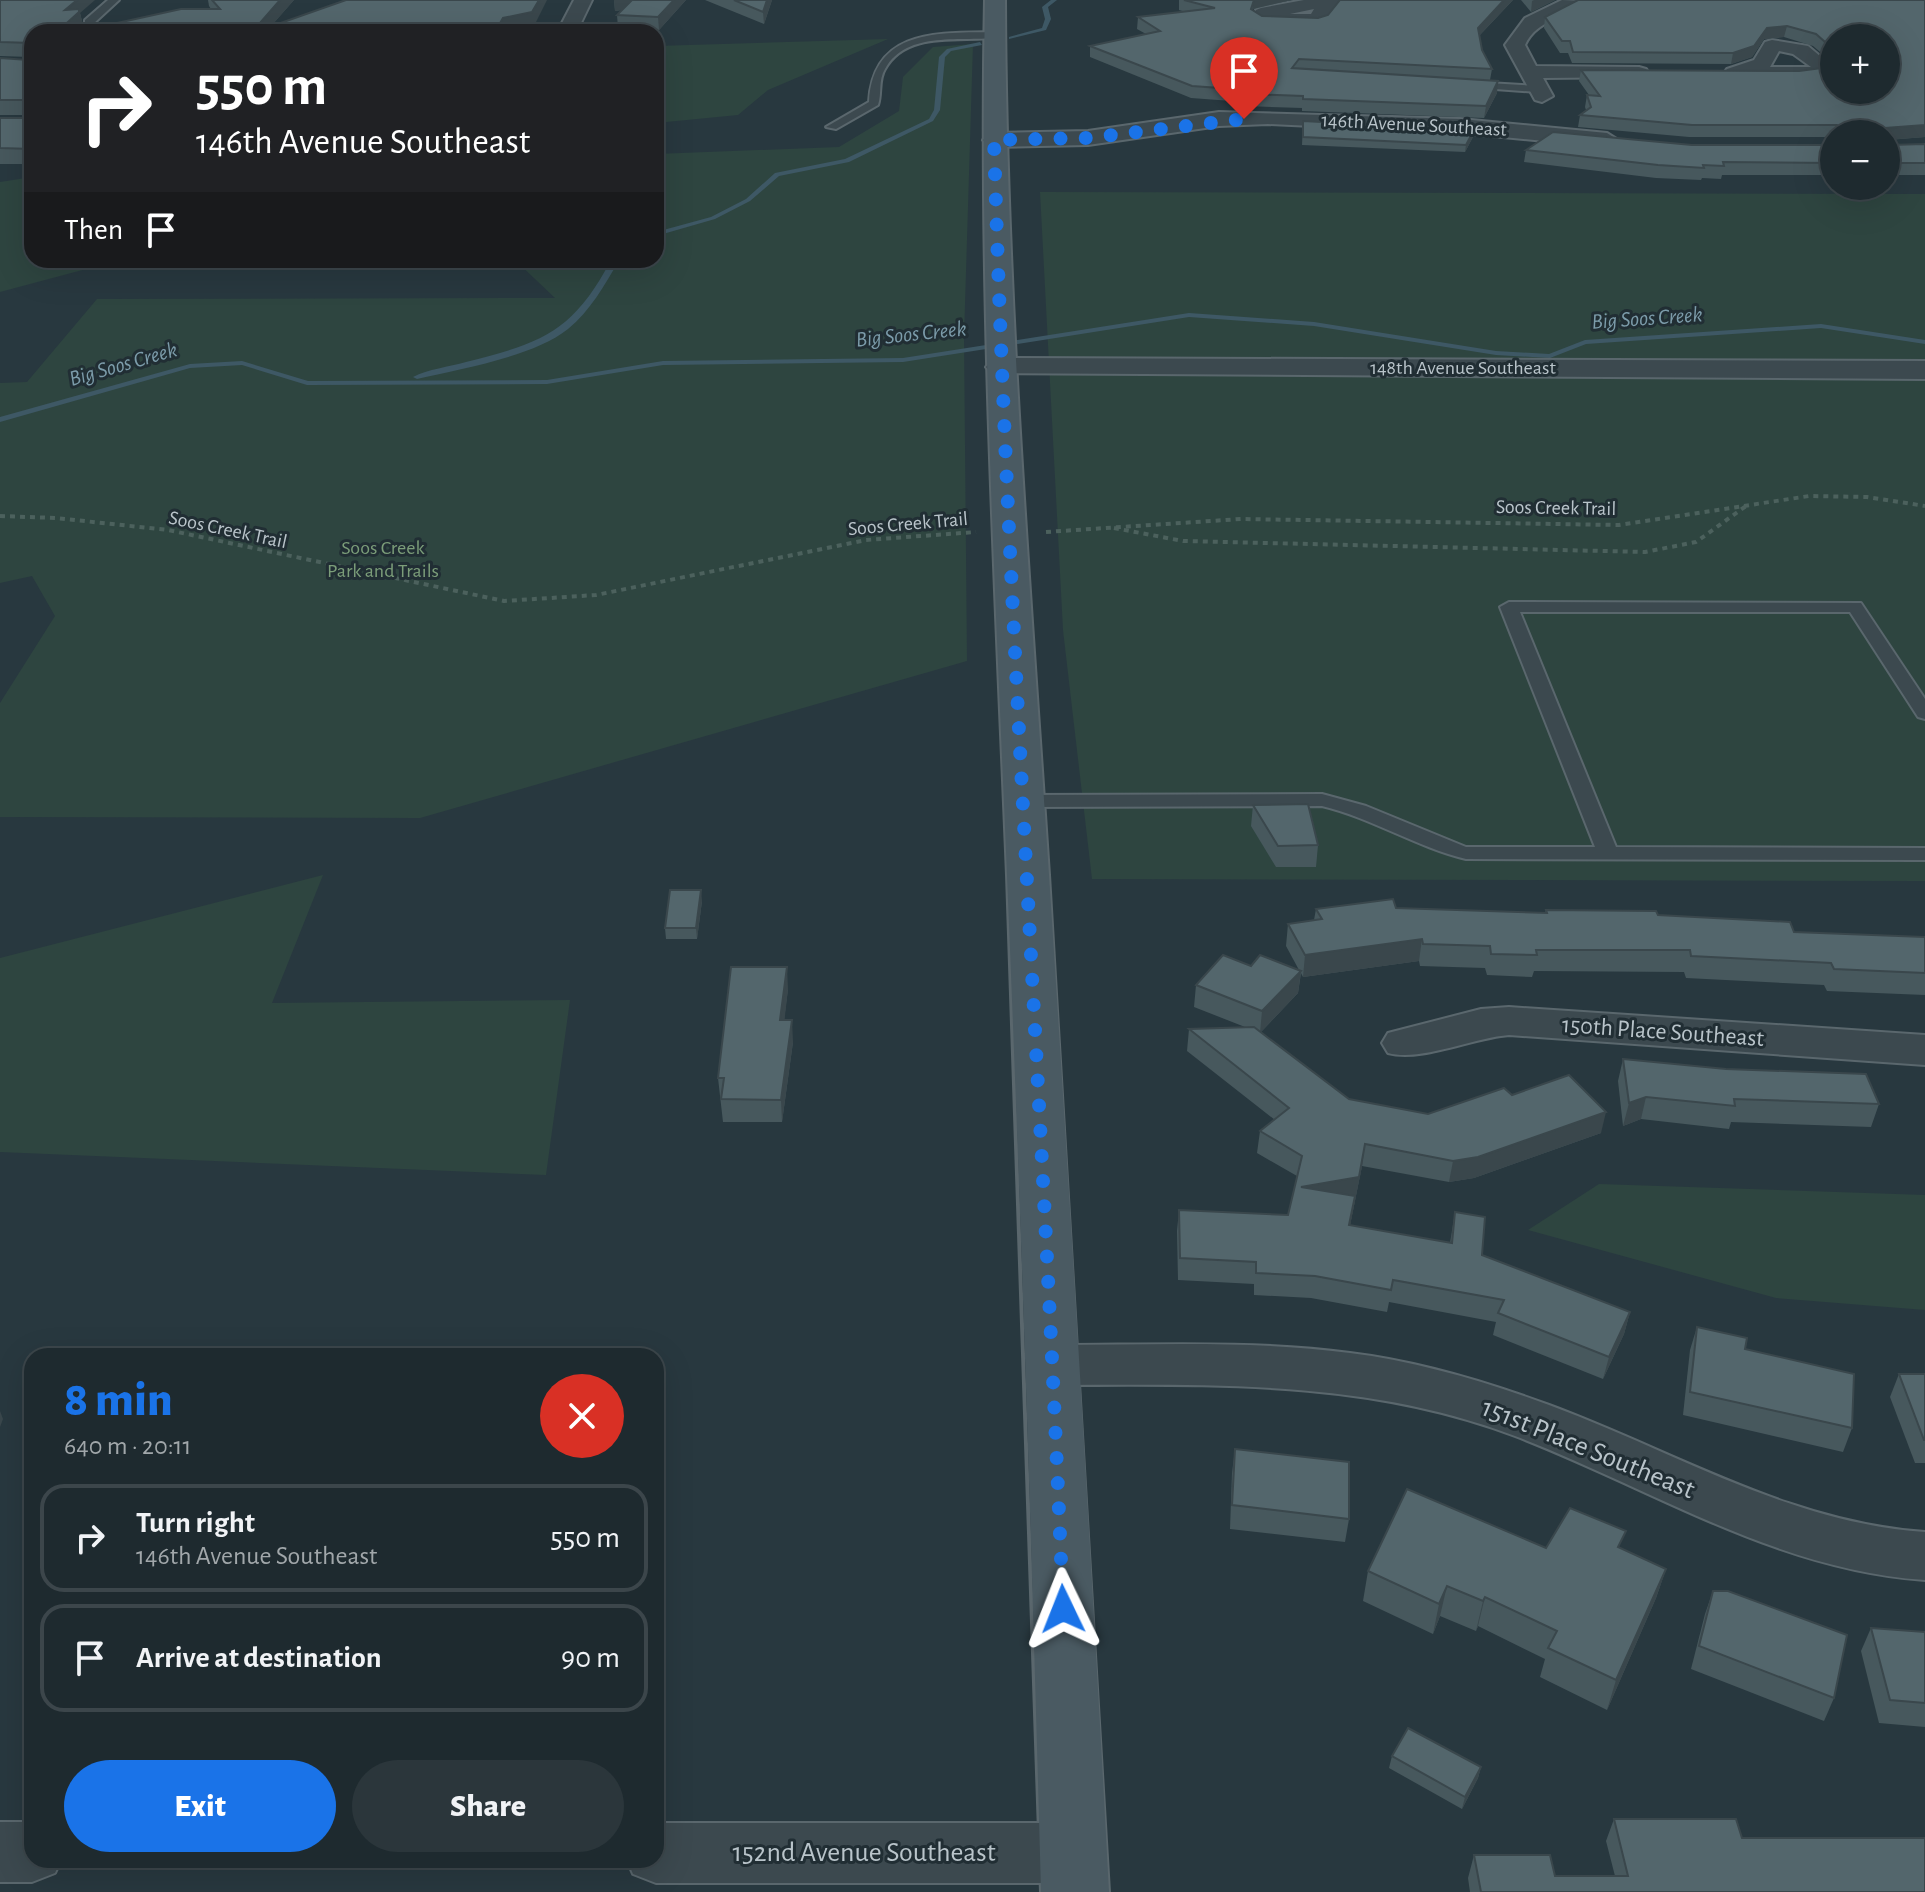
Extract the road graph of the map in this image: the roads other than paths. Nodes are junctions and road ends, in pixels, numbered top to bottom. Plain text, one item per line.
1 (114, 0) edge
2 (583, 0) edge
3 (995, 0) edge
4 (1573, 0) edge
5 (1583, 0) edge
6 (89, 22) dead end
7 (571, 24) edge
8 (996, 35) junction
9 (1655, 73) edge
10 (1533, 80) junction
11 (1465, 85) edge
12 (832, 127) dead end
13 (1535, 132) junction
14 (994, 140) junction
15 (1633, 142) edge
16 (1001, 353) junction
17 (1925, 370) edge
18 (1925, 713) edge
19 (1024, 801) junction
20 (1608, 853) junction
21 (1925, 854) edge
22 (1404, 1043) dead end
23 (1925, 1050) edge
24 (1054, 1365) junction
25 (1925, 1556) edge
26 (0, 1852) edge
27 (24, 1852) edge
28 (664, 1853) edge
29 (1074, 1872) edge

1 - 6 lane
2 - 7 street
3 - 8 main road
4 - 5 street
4 - 10 street
8 - 12 lane
8 - 14 main road
9 - 10 street
10 - 11 lane
10 - 13 street
13 - 14 street, 146th Avenue Southeast
13 - 15 street, 146th Avenue Southeast
14 - 16 main road
16 - 17 street, 148th Avenue Southeast
16 - 19 main road
18 - 20 lane
19 - 20 lane
19 - 24 main road
20 - 21 lane
22 - 23 street, 150th Place Southeast
24 - 25 street, 151st Place Southeast
24 - 29 main road
26 - 27 street
28 - 29 street, 152nd Avenue Southeast

